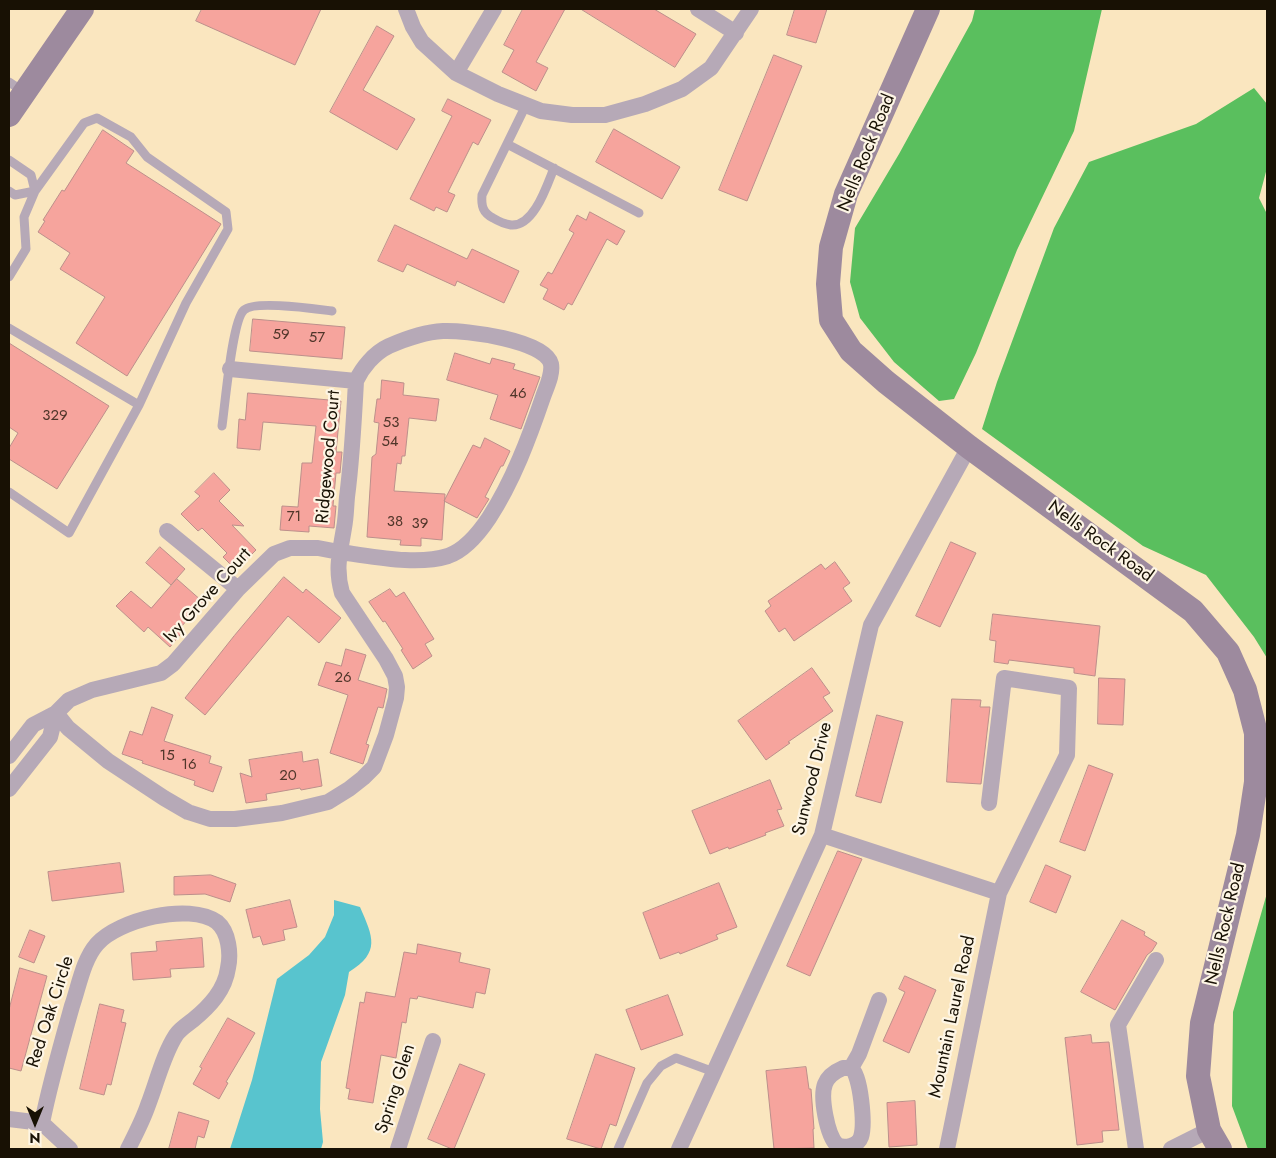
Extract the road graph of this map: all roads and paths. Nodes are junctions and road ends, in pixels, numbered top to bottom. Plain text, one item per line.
1 (82, 9) edge
2 (406, 9) edge
3 (494, 9) edge
4 (698, 9) edge
5 (751, 9) edge
6 (928, 9) edge
7 (736, 32) junction
8 (456, 73) junction
9 (16, 87) edge
10 (526, 105) junction
11 (9, 115) edge
12 (507, 144) junction
13 (9, 160) edge
14 (554, 168) junction
15 (9, 191) edge
16 (35, 192) junction
17 (639, 213) dead end
18 (9, 277) edge
19 (332, 311) dead end
20 (9, 328) edge
21 (230, 369) junction
22 (356, 382) junction
23 (139, 404) junction
24 (222, 426) dead end
25 (969, 447) junction
26 (9, 492) edge
27 (167, 531) dead end
28 (339, 552) junction
29 (238, 589) junction
30 (56, 713) junction
31 (9, 756) edge
32 (9, 789) edge
33 (989, 803) dead end
34 (822, 835) junction
35 (999, 893) junction
36 (1156, 960) dead end
37 (880, 1000) dead end
38 (433, 1041) dead end
39 (851, 1068) junction
40 (714, 1072) junction
41 (9, 1119) edge
42 (42, 1123) junction
43 (1214, 1139) edge
44 (853, 1147) edge
45 (70, 1149) edge
46 (128, 1149) edge
47 (398, 1149) edge
48 (618, 1149) edge
49 (680, 1149) edge
50 (947, 1149) edge
51 (1136, 1149) edge
52 (1171, 1149) edge

1 - 9 main road
2 - 8 street
3 - 8 street
4 - 7 street
5 - 7 street
6 - 25 main road, Nells Rock Road
7 - 10 street
8 - 10 street
9 - 11 main road
10 - 12 lane
12 - 14 lane
12 - 14 lane
13 - 16 lane
14 - 17 lane
15 - 16 lane
16 - 18 lane
16 - 23 lane
19 - 21 lane
20 - 23 lane
21 - 22 street
21 - 24 lane
22 - 28 street, Ridgewood Court
22 - 28 street, Ridgewood Court
23 - 26 lane
25 - 34 street, Sunwood Drive
25 - 43 main road, Nells Rock Road
27 - 29 street
28 - 29 street, Ivy Grove Court
28 - 30 street
29 - 30 street, Ivy Grove Court
30 - 31 street, Ivy Grove Court
30 - 32 street
33 - 35 street, Mountain Laurel Road
34 - 35 street
34 - 40 street, Sunwood Drive
35 - 50 street, Mountain Laurel Road
36 - 51 street
37 - 39 street
38 - 47 street, Spring Glen
39 - 44 street
39 - 44 street
40 - 48 lane
40 - 49 street, Sunwood Drive
41 - 42 street
42 - 45 street
42 - 46 street, Red Oak Circle
43 - 52 street

